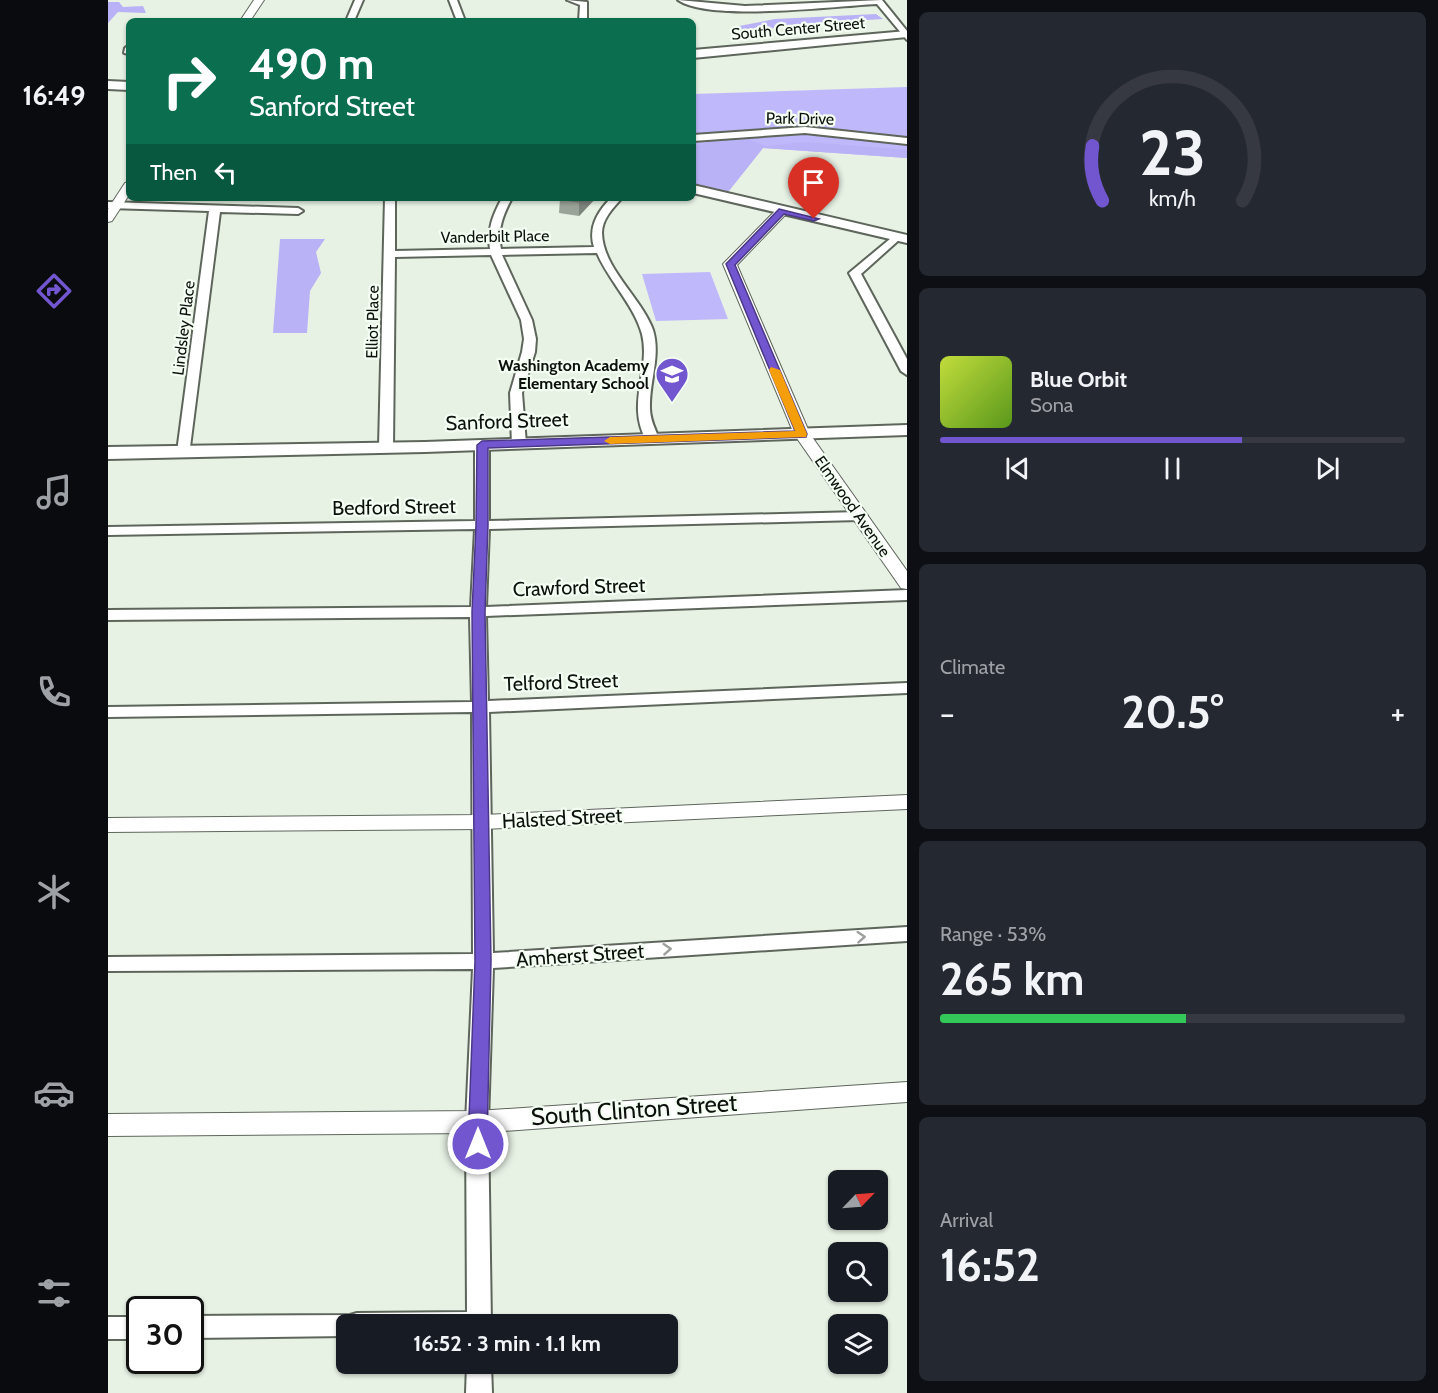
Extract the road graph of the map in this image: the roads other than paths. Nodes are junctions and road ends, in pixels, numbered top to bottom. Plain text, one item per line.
1 (259, 0) edge
2 (359, 0) edge
3 (453, 0) edge
4 (571, 0) edge
5 (682, 0) edge
6 (879, 0) edge
7 (772, 3) edge
8 (247, 18) edge
9 (351, 18) edge
10 (460, 18) edge
11 (583, 18) edge
12 (906, 35) edge
13 (696, 54) edge
14 (108, 85) edge
15 (126, 86) edge
16 (696, 138) edge
17 (907, 141) edge
18 (126, 189) edge
19 (696, 190) edge
20 (390, 201) edge
21 (505, 201) edge
22 (615, 201) edge
23 (112, 205) edge
24 (215, 209) junction
25 (298, 211) dead end
26 (782, 211) junction
27 (108, 218) edge
28 (901, 238) edge
29 (602, 250) junction
30 (494, 253) junction
31 (389, 254) junction
32 (907, 371) edge
33 (907, 430) edge
34 (802, 434) junction
35 (652, 439) junction
36 (519, 444) junction
37 (482, 445) junction
38 (386, 447) junction
39 (184, 452) junction
40 (108, 453) edge
41 (860, 516) junction
42 (482, 525) junction
43 (108, 531) edge
44 (907, 584) edge
45 (907, 595) edge
46 (478, 612) junction
47 (108, 615) edge
48 (907, 688) edge
49 (480, 707) junction
50 (108, 712) edge
51 (907, 802) edge
52 (483, 822) junction
53 (108, 825) edge
54 (907, 934) edge
55 (483, 961) junction
56 (108, 964) edge
57 (907, 1092) edge
58 (477, 1122) junction
59 (108, 1125) edge
60 (479, 1314) edge
61 (336, 1325) edge
62 (204, 1327) edge
63 (108, 1328) edge
64 (126, 1328) edge
65 (479, 1374) edge
66 (479, 1393) edge

1 - 8 street
2 - 9 street
3 - 10 street
4 - 11 street
5 - 7 street
6 - 7 street
6 - 12 street
12 - 13 main road, South Center Street
14 - 15 main road
16 - 17 street, Park Drive
18 - 23 street
19 - 26 main road
20 - 31 street, Elliot Place
21 - 30 street
22 - 29 street
23 - 24 street
23 - 27 street
24 - 25 street
24 - 39 street, Lindsley Place
26 - 28 main road
26 - 34 street, Elmwood Avenue
28 - 32 street
29 - 30 street, Vanderbilt Place
29 - 35 street
30 - 31 street, Vanderbilt Place
30 - 36 street
31 - 38 street, Elliot Place
33 - 34 main road, Sanford Street
34 - 35 main road, Sanford Street
34 - 41 street, Elmwood Avenue
35 - 36 main road, Sanford Street
36 - 37 main road, Sanford Street
37 - 38 main road, Sanford Street
37 - 42 street
38 - 39 main road, Sanford Street
39 - 40 main road, Sanford Street
41 - 42 street, Bedford Street
41 - 44 street, Elmwood Avenue
42 - 43 street, Bedford Street
42 - 46 street
45 - 46 street, Crawford Street
46 - 47 street, Crawford Street
46 - 49 street
48 - 49 street, Telford Street
49 - 50 street, Telford Street
49 - 52 street
51 - 52 street, Halsted Street
52 - 53 street, Halsted Street
52 - 55 street
55 -> 54 street, Amherst Street
55 - 56 street, Amherst Street
55 - 58 street
57 - 58 street, South Clinton Street
58 - 59 street, South Clinton Street
58 - 60 street
61 - 62 street
63 - 64 street
65 - 66 street

